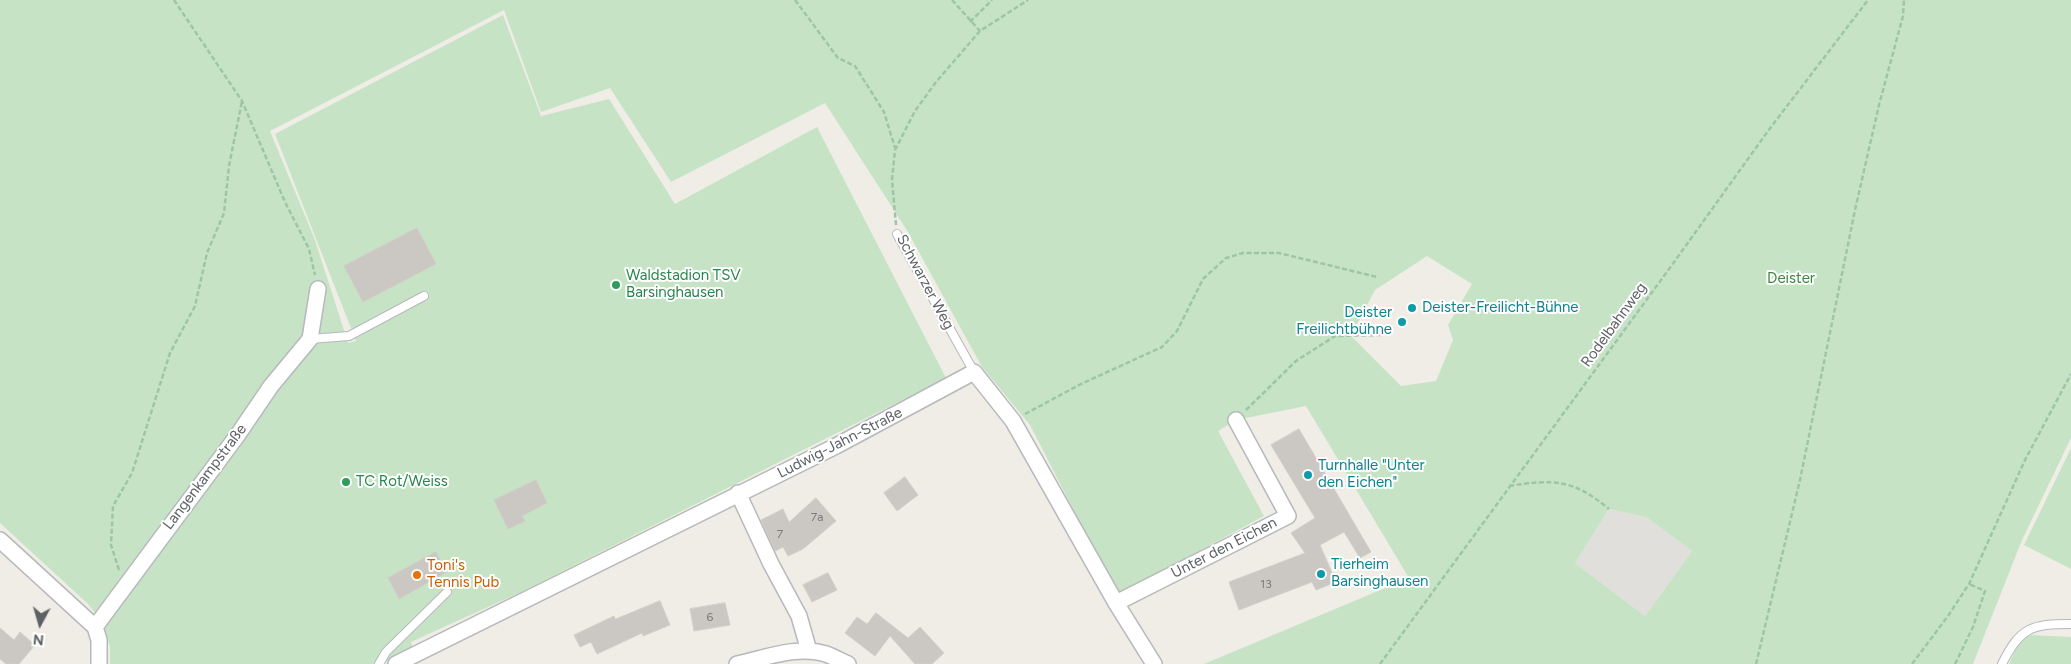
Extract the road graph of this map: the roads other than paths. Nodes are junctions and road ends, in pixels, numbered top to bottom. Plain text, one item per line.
1 (897, 234) road end
2 (318, 289) road end
3 (424, 296) dead end
4 (310, 340) junction
5 (974, 372) junction
6 (1236, 420) road end
7 (738, 493) junction
8 (0, 540) edge
9 (448, 592) dead end
10 (1116, 603) junction
11 (2071, 624) edge
12 (95, 627) junction
13 (809, 651) junction
14 (99, 664) edge
15 (379, 664) edge
16 (396, 664) edge
17 (737, 664) edge
18 (848, 664) edge
19 (1154, 664) edge
20 (2002, 664) edge

1 - 5 lane, Schwarzer Weg
2 - 4 street
3 - 4 lane
4 - 12 street, Langenkampstraße
5 - 7 street, Ludwig-Jahn-Straße
5 - 10 street
6 - 10 street, Unter den Eichen
7 - 13 street
7 - 16 street, Ludwig-Jahn-Straße
8 - 12 street
9 - 15 lane
10 - 19 street
11 - 20 lane
12 - 14 street
13 - 17 street
13 - 18 street

